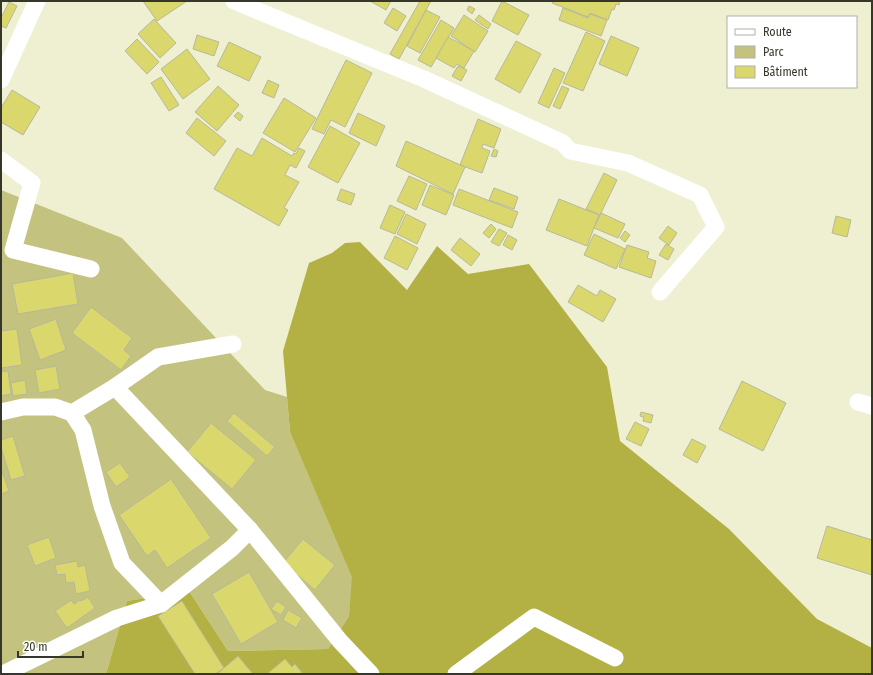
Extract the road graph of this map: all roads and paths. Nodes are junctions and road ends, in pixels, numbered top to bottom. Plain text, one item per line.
1 (36, 1) edge
2 (234, 1) edge
3 (1, 80) edge
4 (1, 160) edge
5 (7, 246) edge
6 (91, 269) dead end
7 (660, 292) dead end
8 (233, 344) dead end
9 (115, 387) junction
10 (1, 412) edge
11 (72, 413) junction
12 (250, 530) junction
13 (161, 604) junction
14 (615, 658) dead end
15 (3, 674) edge
16 (371, 674) edge
17 (456, 674) edge

1 - 3 street
2 - 7 street
4 - 5 street
5 - 6 street
8 - 9 street
9 - 11 street
9 - 12 street
10 - 11 street
11 - 13 street
12 - 13 street
12 - 16 street
13 - 15 street
14 - 17 street

